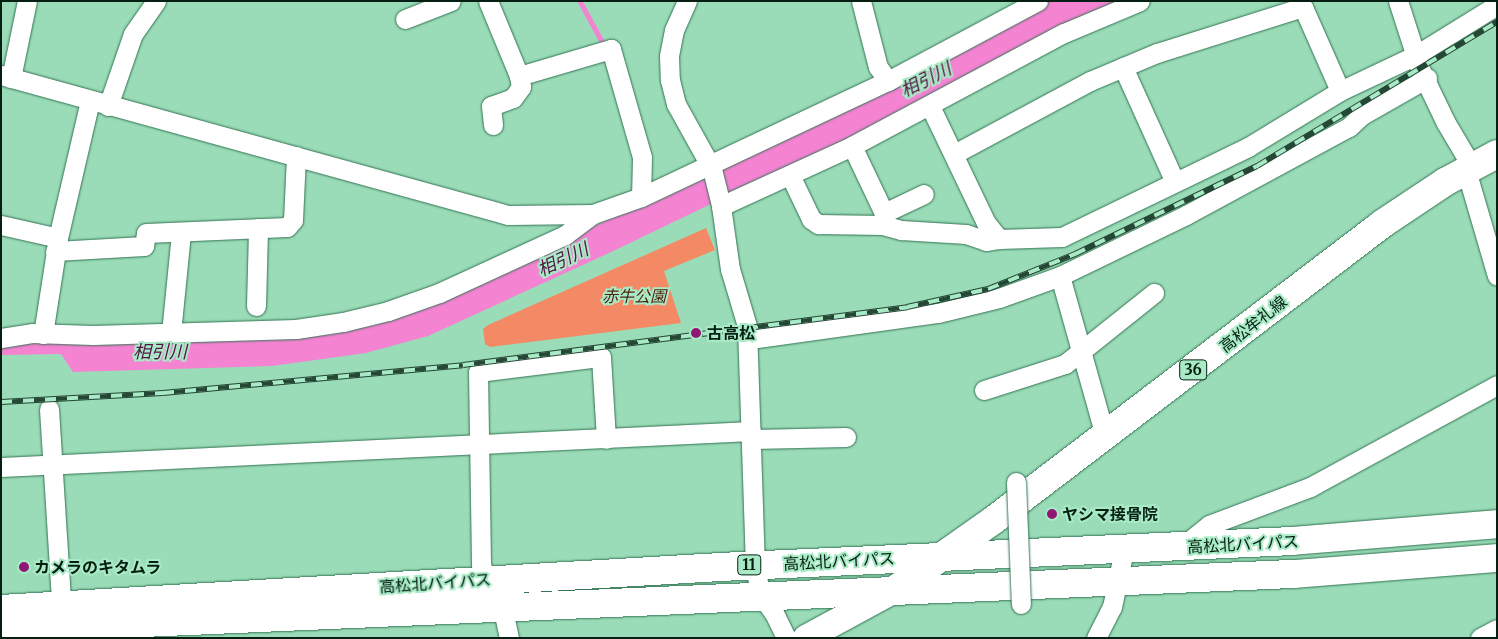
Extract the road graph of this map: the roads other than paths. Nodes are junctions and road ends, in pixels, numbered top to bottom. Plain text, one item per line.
1 (26, 1) edge
2 (156, 1) edge
3 (451, 1) edge
4 (488, 1) edge
5 (687, 1) edge
6 (861, 1) edge
7 (1038, 1) edge
8 (1140, 1) edge
9 (1398, 1) edge
10 (1497, 5) edge
11 (405, 19) dead end
12 (1416, 55) junction
13 (1123, 68) junction
14 (519, 76) junction
15 (6, 77) edge
16 (1427, 78) junction
17 (888, 81) junction
18 (1340, 91) junction
19 (90, 101) junction
20 (108, 106) junction
21 (930, 106) junction
22 (493, 125) dead end
23 (852, 146) junction
24 (954, 154) junction
25 (1497, 154) edge
26 (296, 156) junction
27 (710, 166) junction
28 (1469, 169) junction
29 (791, 177) junction
30 (1175, 182) junction
31 (924, 194) dead end
32 (641, 197) junction
33 (721, 203) junction
34 (593, 214) junction
35 (884, 219) junction
36 (1, 225) edge
37 (258, 228) junction
38 (181, 232) junction
39 (999, 239) junction
40 (56, 244) junction
41 (1060, 276) junction
42 (1497, 276) edge
43 (1154, 293) dead end
44 (256, 306) dead end
45 (171, 333) junction
46 (43, 334) junction
47 (1, 338) edge
48 (750, 339) junction
49 (1079, 353) junction
50 (1497, 385) edge
51 (984, 390) dead end
52 (49, 408) dead end
53 (752, 435) junction
54 (1105, 436) junction
55 (846, 437) dead end
56 (606, 439) junction
57 (480, 444) junction
58 (53, 464) junction
59 (1, 467) edge
60 (1016, 482) dead end
61 (1497, 524) edge
62 (1181, 547) junction
63 (1124, 550) junction
64 (936, 558) junction
65 (1497, 558) edge
66 (755, 565) junction
67 (484, 580) junction
68 (1120, 580) junction
69 (893, 591) junction
70 (760, 594) junction
71 (1021, 604) dead end
72 (502, 606) junction
73 (1, 609) edge
74 (62, 624) edge
75 (1, 629) edge
76 (1497, 629) edge
77 (509, 638) edge
78 (786, 638) edge
79 (806, 638) edge
80 (1096, 638) edge
81 (1480, 638) edge

1 - 15 street
2 - 20 street
3 - 11 street
4 - 14 street
5 - 27 street
6 - 17 street
7 - 17 street
8 - 21 street
9 - 12 street
10 - 12 street
12 - 16 street
12 - 18 street
13 - 18 street
13 - 24 street
13 - 30 street
14 - 22 street
14 - 32 street
15 - 19 street
16 - 28 street
16 - 41 street
17 - 27 street
18 - 30 street
19 - 20 street
19 - 40 street
20 - 26 street
21 - 23 street
21 - 24 street
23 - 29 street
23 - 35 street
24 - 39 street
25 - 28 main road, 高松牟礼線 / 36
26 - 34 street
26 - 37 street
27 - 32 street
27 - 33 street
28 - 42 street
28 - 54 main road, 高松牟礼線 / 36
29 - 33 street
29 - 35 street
30 - 39 street
31 - 35 street
32 - 34 street
33 - 48 street
34 - 45 street
35 - 39 street
36 - 40 street
37 - 38 street
37 - 44 street
38 - 40 street
38 - 45 street
40 - 46 street
41 - 48 street
41 - 49 street
43 - 49 street
45 - 46 street
46 - 47 street
48 - 53 street
49 - 51 street
49 - 54 street
50 - 62 street
52 - 58 street
53 - 55 street
53 - 56 street
53 - 66 street
54 - 64 main road, 高松牟礼線 / 36
56 - 57 street
56 - 57 street
57 - 58 street
57 - 67 street
58 - 59 street
58 - 74 street
60 - 71 street, bridge
61 - 62 main road, 高松北バイパス / 11
62 - 63 main road, 高松北バイパス / 11
63 - 64 main road, 高松北バイパス / 11
63 - 68 street
64 - 66 main road, 高松北バイパス / 11
64 - 69 main road, 高松牟礼線 / 36
65 - 68 main road, 高松北バイパス / 11
66 - 67 main road, 高松北バイパス / 11
66 - 70 street
67 - 72 street
67 - 74 main road, 高松北バイパス / 11
68 - 69 main road, 高松北バイパス / 11
68 - 80 street
69 - 70 main road, 高松北バイパス / 11
69 - 79 main road
70 - 72 main road, 高松北バイパス / 11
70 - 78 street
72 - 74 main road, 高松北バイパス / 11
72 - 77 street
73 - 74 main road, 高松北バイパス / 11
74 - 75 main road, 高松北バイパス / 11
76 - 81 street

